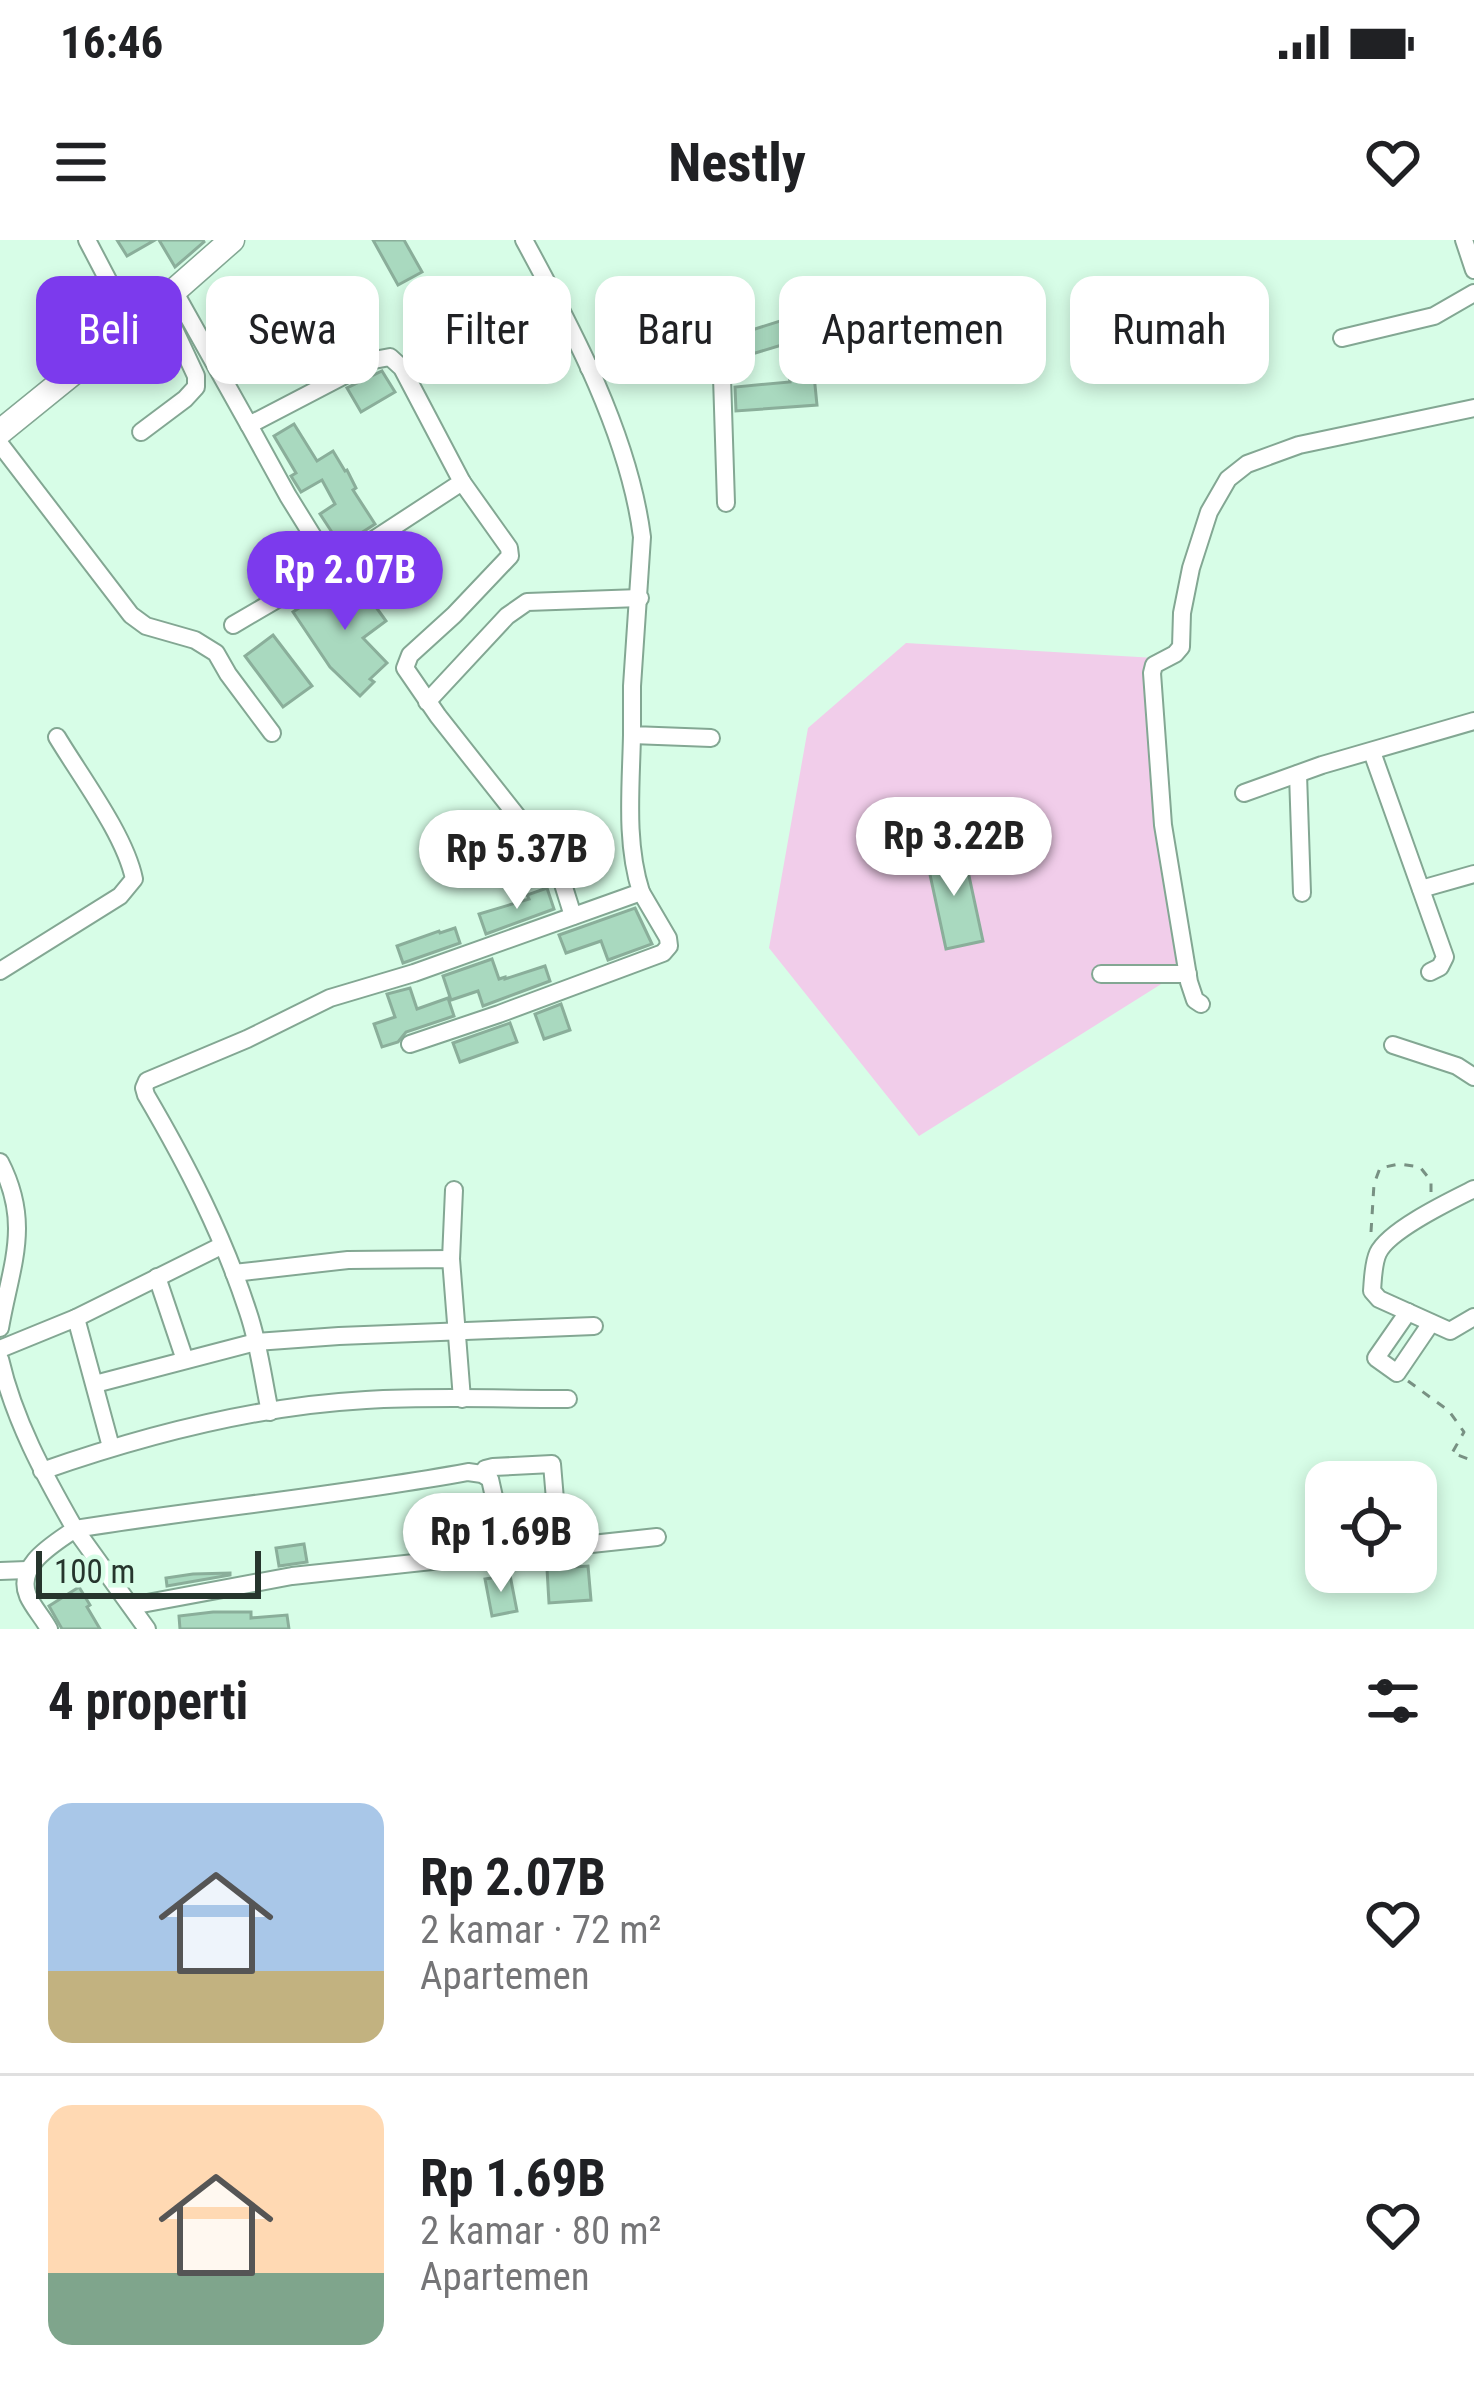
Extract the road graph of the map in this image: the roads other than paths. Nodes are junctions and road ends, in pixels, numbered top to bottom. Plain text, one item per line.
1 (87, 240) edge
2 (232, 240) edge
3 (524, 240) edge
4 (1464, 240) edge
5 (1474, 270) edge
6 (106, 276) edge
7 (182, 284) edge
8 (1474, 293) edge
9 (182, 318) edge
10 (182, 336) edge
11 (1342, 338) dead end
12 (589, 368) junction
13 (58, 384) edge
14 (1474, 408) edge
15 (249, 425) junction
16 (0, 432) edge
17 (141, 432) dead end
18 (0, 444) edge
19 (462, 482) junction
20 (726, 503) dead end
21 (332, 567) junction
22 (640, 598) junction
23 (233, 625) dead end
24 (428, 702) junction
25 (1474, 721) edge
26 (272, 733) dead end
27 (632, 735) junction
28 (57, 737) dead end
29 (711, 738) dead end
30 (1372, 752) junction
31 (1298, 774) junction
32 (1244, 794) dead end
33 (1474, 874) edge
34 (1421, 889) junction
35 (641, 892) junction
36 (1302, 893) dead end
37 (573, 916) junction
38 (0, 971) edge
39 (1430, 972) dead end
40 (1101, 974) dead end
41 (1188, 974) junction
42 (1124, 975) junction
43 (1132, 994) dead end
44 (1201, 1004) dead end
45 (410, 1044) dead end
46 (1393, 1045) dead end
47 (1474, 1077) edge
48 (0, 1162) edge
49 (454, 1190) dead end
50 (1474, 1190) edge
51 (9, 1211) edge
52 (221, 1246) junction
53 (451, 1259) junction
54 (7, 1263) edge
55 (234, 1273) junction
56 (157, 1276) junction
57 (1408, 1312) junction
58 (1474, 1317) edge
59 (76, 1318) junction
60 (1431, 1323) junction
61 (594, 1326) dead end
62 (0, 1328) edge
63 (454, 1330) junction
64 (256, 1342) junction
65 (0, 1348) edge
66 (0, 1359) edge
67 (185, 1360) junction
68 (95, 1384) junction
69 (462, 1399) junction
70 (568, 1399) dead end
71 (270, 1412) junction
72 (111, 1447) junction
73 (43, 1472) junction
74 (482, 1474) junction
75 (75, 1528) junction
76 (657, 1537) dead end
77 (559, 1547) junction
78 (496, 1555) junction
79 (27, 1570) junction
80 (0, 1571) edge
81 (131, 1606) junction
82 (40, 1626) edge
83 (147, 1629) edge

1 - 6 street
2 - 7 highway
3 - 12 street
4 - 5 street
8 - 11 street
9 - 15 street
10 - 17 street
12 - 20 street
12 - 22 street
13 - 16 highway
14 - 41 street
15 - 19 street
15 - 21 street
18 - 26 street
19 - 21 street
19 - 24 street
21 - 23 street
22 - 24 street
22 - 27 street
24 - 37 street
25 - 30 street
27 - 29 street
27 - 35 street
28 - 38 street
30 - 31 street
30 - 34 street
31 - 32 street
31 - 36 street
33 - 34 street
34 - 39 street
35 - 37 street
35 - 45 street
37 - 52 street
40 - 42 street
41 - 42 street
41 - 44 street
42 - 43 street
46 - 47 street
48 - 51 street
49 - 53 street
50 - 57 street
51 - 54 street
52 - 55 street
52 - 56 street
53 - 55 street
53 - 63 street
54 - 62 street
55 - 64 street
56 - 59 street
56 - 67 street
57 - 60 street
57 - 60 street
58 - 60 street
59 - 65 street
59 - 68 street
61 - 63 street
63 - 64 street
63 - 69 street
64 - 67 street
64 - 71 street
66 - 73 street
67 - 68 street
68 - 72 street
69 - 70 street
69 - 71 street
71 - 72 street
72 - 73 street
73 - 75 street
74 - 75 street
74 - 77 street
74 - 78 street
75 - 79 street
75 - 81 street
76 - 77 street
77 - 78 street
78 - 81 street
79 - 80 street
79 - 82 street
81 - 83 street

